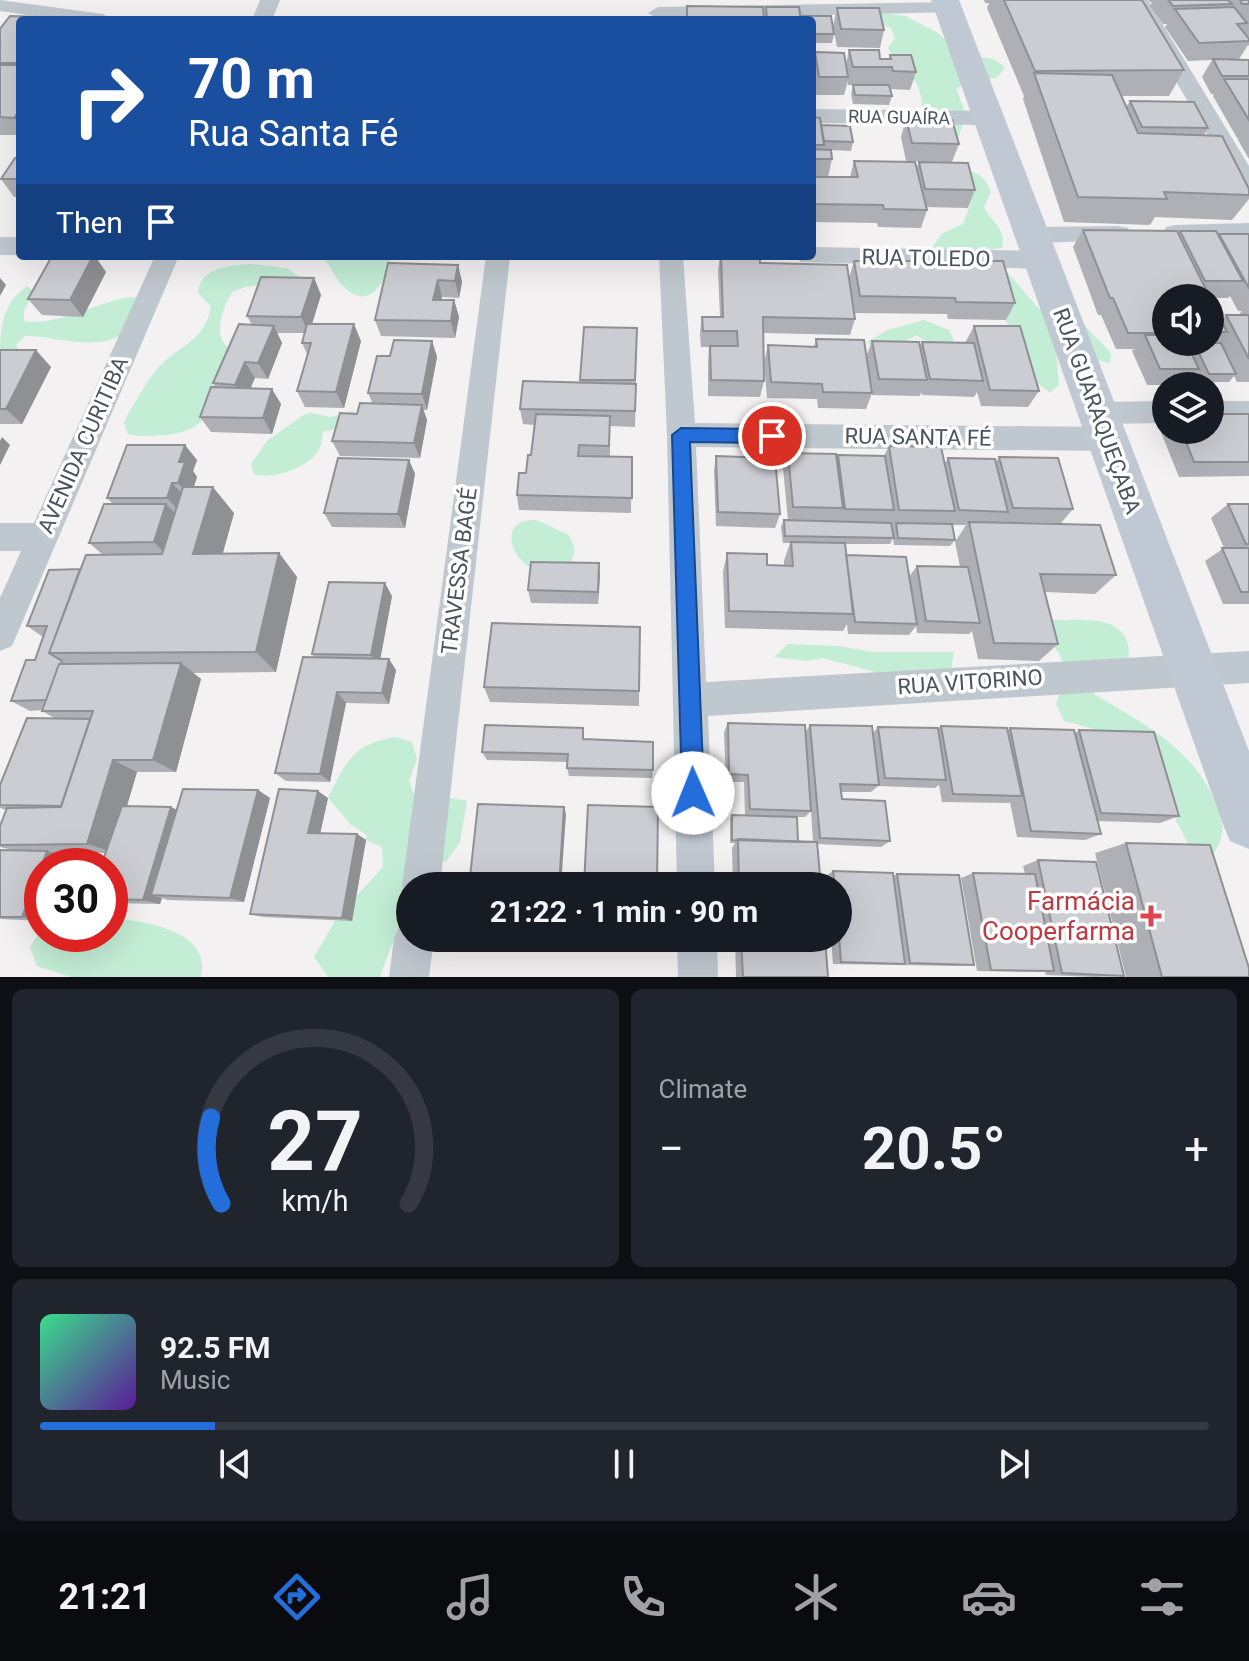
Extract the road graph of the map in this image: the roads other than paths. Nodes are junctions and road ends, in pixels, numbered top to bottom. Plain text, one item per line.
1 (1138, 0) edge
2 (946, 4) edge
3 (0, 5) edge
4 (658, 11) edge
5 (76, 16) edge
6 (816, 116) edge
7 (986, 118) junction
8 (1249, 185) edge
9 (1249, 231) edge
10 (1038, 248) junction
11 (816, 256) edge
12 (165, 260) edge
13 (498, 260) edge
14 (671, 260) edge
15 (1224, 412) edge
16 (1249, 412) edge
17 (1152, 415) edge
18 (1102, 426) junction
19 (681, 435) junction
20 (0, 537) edge
21 (41, 537) junction
22 (0, 635) edge
23 (1249, 667) edge
24 (1194, 668) junction
25 (691, 700) junction
26 (1249, 822) edge
27 (423, 872) edge
28 (696, 872) edge
29 (412, 952) edge
30 (697, 952) edge
31 (409, 977) edge
32 (698, 977) edge

1 - 8 street
2 - 4 street
2 - 7 main road, RUA GUARAQUEÇABA
3 - 5 street
6 - 7 street, RUA GUAÍRA
7 - 10 main road, RUA GUARAQUEÇABA
9 - 10 street, RUA TOLEDO
10 - 11 street, RUA TOLEDO
10 - 18 main road, RUA GUARAQUEÇABA
12 - 21 street, AVENIDA CURITIBA
13 - 27 street, TRAVESSA BAGÉ
14 - 19 street
15 - 16 street
17 - 18 street, RUA SANTA FÉ
18 - 19 street, RUA SANTA FÉ
18 - 24 main road, RUA GUARAQUEÇABA
19 - 25 street
20 - 21 street
21 - 22 street, AVENIDA CURITIBA
23 - 24 street, RUA VITORINO
24 - 25 street, RUA VITORINO
24 - 26 main road, RUA GUARAQUEÇABA
25 - 28 street
29 - 31 street
30 - 32 street

